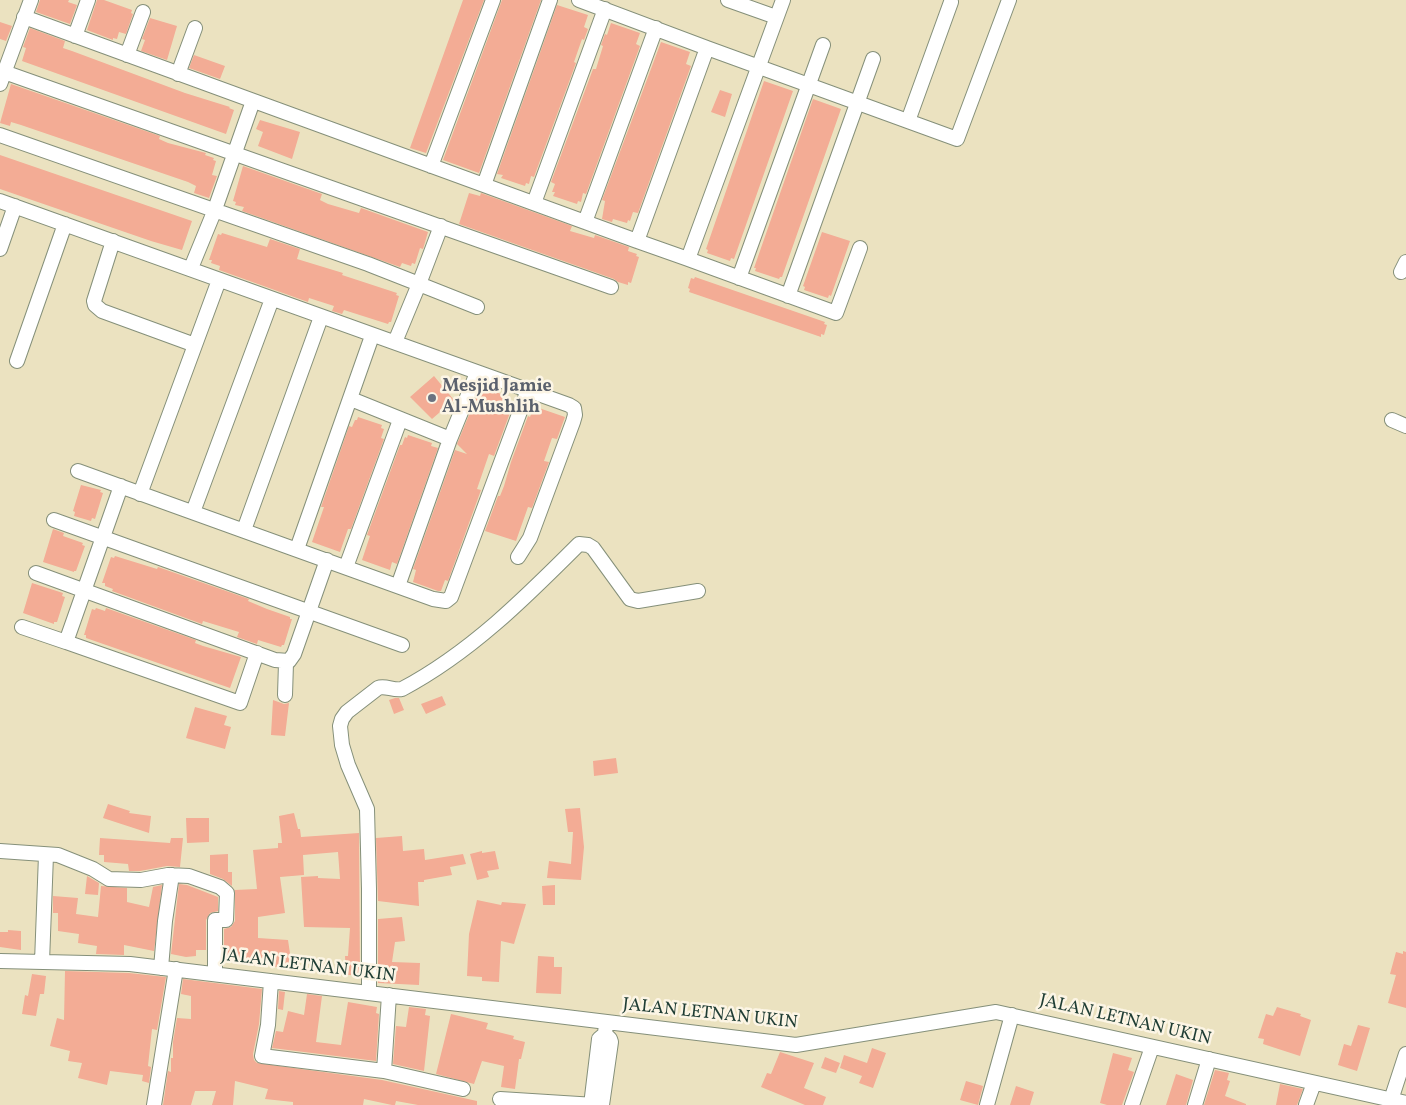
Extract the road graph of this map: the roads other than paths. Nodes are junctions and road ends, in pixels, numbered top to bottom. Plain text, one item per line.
1 (30, 0) edge
2 (88, 0) edge
3 (493, 0) edge
4 (550, 0) edge
5 (579, 0) edge
6 (728, 0) edge
7 (783, 0) edge
8 (1009, 0) edge
9 (952, 2) dead end
10 (605, 10) junction
11 (143, 12) dead end
12 (776, 17) junction
13 (24, 18) junction
14 (195, 28) dead end
15 (656, 28) junction
16 (75, 36) junction
17 (823, 45) dead end
18 (708, 48) junction
19 (127, 55) junction
20 (873, 59) dead end
21 (758, 66) junction
22 (178, 74) junction
23 (2, 78) edge
24 (808, 85) junction
25 (253, 101) junction
26 (857, 103) junction
27 (908, 121) junction
28 (0, 135) edge
29 (234, 154) junction
30 (431, 166) junction
31 (484, 185) junction
32 (0, 201) edge
33 (534, 203) junction
34 (15, 206) junction
35 (214, 212) junction
36 (586, 222) junction
37 (65, 224) junction
38 (441, 226) junction
39 (113, 241) junction
40 (637, 241) junction
41 (860, 248) dead end
42 (0, 249) edge
43 (688, 259) junction
44 (192, 268) junction
45 (739, 278) junction
46 (219, 280) junction
47 (419, 284) junction
48 (611, 288) dead end
49 (788, 296) junction
50 (272, 299) junction
51 (477, 307) dead end
52 (321, 317) junction
53 (372, 336) junction
54 (395, 342) junction
55 (195, 345) junction
56 (17, 361) dead end
57 (477, 373) junction
58 (528, 390) junction
59 (351, 399) junction
60 (400, 420) junction
61 (1392, 420) dead end
62 (1406, 426) edge
63 (450, 439) junction
64 (78, 471) dead end
65 (121, 486) junction
66 (140, 494) junction
67 (193, 512) junction
68 (54, 520) dead end
69 (244, 530) junction
70 (103, 537) junction
71 (297, 549) junction
72 (518, 557) dead end
73 (326, 560) junction
74 (346, 567) junction
75 (36, 573) dead end
76 (398, 586) junction
77 (84, 590) junction
78 (698, 591) dead end
79 (309, 612) junction
80 (22, 627) dead end
81 (66, 642) junction
82 (402, 645) dead end
83 (257, 653) junction
84 (289, 661) junction
85 (285, 695) dead end
86 (0, 851) edge
87 (46, 855) junction
88 (172, 875) junction
89 (0, 961) edge
90 (42, 962) junction
91 (161, 968) junction
92 (176, 969) junction
93 (214, 974) junction
94 (271, 981) junction
95 (369, 993) junction
96 (390, 995) junction
97 (1012, 1015) junction
98 (606, 1028) junction
99 (1152, 1046) junction
100 (1406, 1054) edge
101 (1209, 1059) junction
102 (384, 1071) junction
103 (1314, 1083) junction
104 (463, 1089) dead end
105 (1355, 1098) edge
106 (500, 1100) dead end
107 (1391, 1100) junction
108 (1406, 1103) edge
109 (154, 1105) edge
110 (593, 1105) edge
111 (602, 1105) edge
112 (987, 1105) edge
113 (1132, 1105) edge
114 (1195, 1105) edge
115 (1306, 1105) edge

1 - 13 street
2 - 16 street
3 - 30 street
4 - 31 street
5 - 10 street
6 - 12 street
7 - 12 street
8 - 27 street
9 - 27 street
10 - 15 street
10 - 33 street
11 - 19 street
12 - 21 street
13 - 16 street
13 - 23 street
14 - 22 street
15 - 18 street
15 - 36 street
16 - 19 street
17 - 24 street
18 - 21 street
18 - 40 street
19 - 22 street
20 - 26 street
21 - 24 street
21 - 43 street
22 - 25 street
23 - 29 street
24 - 26 street
24 - 45 street
25 - 29 street
25 - 30 street
26 - 27 street
26 - 49 street
28 - 35 street
29 - 35 street
29 - 38 street
30 - 31 street
31 - 33 street
32 - 34 street
33 - 36 street
34 - 37 street
34 - 42 street
35 - 44 street
35 - 47 street
36 - 40 street
37 - 39 street
37 - 56 street
38 - 47 street
38 - 48 street
39 - 44 street
39 - 55 street
40 - 43 street
41 - 49 street
43 - 45 street
44 - 46 street
45 - 49 street
46 - 50 street
46 - 55 street
47 - 51 street
47 - 54 street
50 - 52 street
50 - 67 street
52 - 53 street
52 - 69 street
53 - 54 street
53 - 59 street
54 - 57 street
55 - 66 street
57 - 58 street
57 - 63 street
58 - 72 street
58 - 76 street
59 - 60 street
59 - 71 street
60 - 63 street
60 - 74 street
61 - 62 street
63 - 76 street
64 - 65 street
65 - 66 street
65 - 70 street
66 - 67 street
67 - 69 street
68 - 70 street
69 - 71 street
70 - 77 street
70 - 79 street
71 - 73 street
73 - 74 street
73 - 79 street
74 - 76 street
75 - 77 street
77 - 81 street
77 - 83 street
78 - 95 street
79 - 82 street
79 - 84 street
80 - 81 street
81 - 83 street
83 - 84 street
84 - 85 street
86 - 87 street
87 - 88 street
87 - 90 street
88 - 91 street
88 - 93 street
89 - 90 street, JALAN LETNAN UKIN
90 - 91 street, JALAN LETNAN UKIN
91 - 92 street, JALAN LETNAN UKIN
92 - 93 street, JALAN LETNAN UKIN
92 - 109 street
93 - 94 street, JALAN LETNAN UKIN
94 - 95 street, JALAN LETNAN UKIN
94 - 102 street
95 - 96 street, JALAN LETNAN UKIN
96 - 98 street, JALAN LETNAN UKIN
96 - 102 street
97 - 98 street, JALAN LETNAN UKIN
97 - 99 street, JALAN LETNAN UKIN
97 - 112 street
98 - 110 street
98 - 111 street
99 - 101 street, JALAN LETNAN UKIN
99 - 113 street
100 - 107 street
101 - 103 street, JALAN LETNAN UKIN
101 - 114 street
102 - 104 street
103 - 105 street, JALAN LETNAN UKIN
103 - 115 street
105 - 107 street, JALAN LETNAN UKIN
106 - 110 street
107 - 108 street, JALAN LETNAN UKIN

